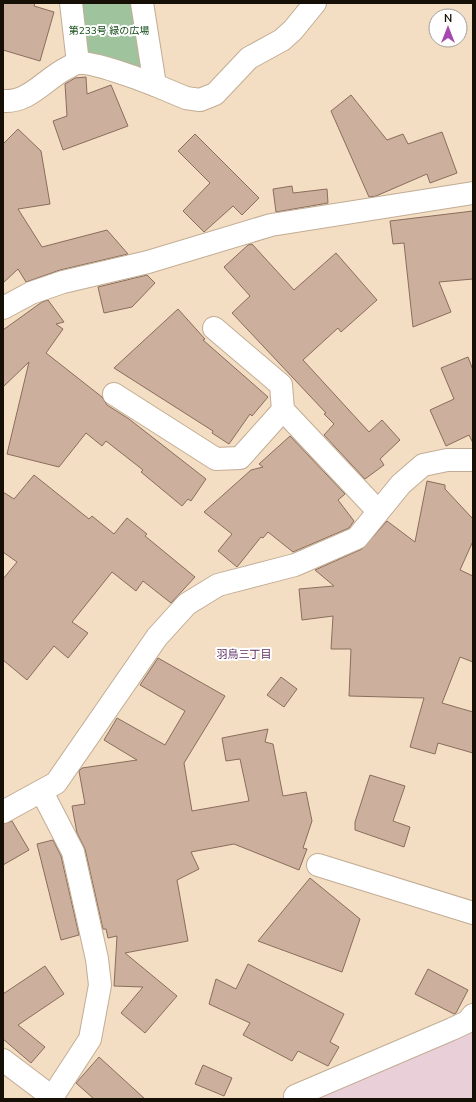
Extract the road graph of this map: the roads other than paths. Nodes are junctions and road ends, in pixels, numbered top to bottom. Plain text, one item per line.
1 (71, 3) edge
2 (142, 3) edge
3 (315, 3) edge
4 (78, 63) junction
5 (155, 85) junction
6 (3, 101) edge
7 (473, 193) edge
8 (3, 308) edge
9 (214, 328) dead end
10 (114, 394) dead end
11 (283, 410) junction
12 (473, 460) edge
13 (378, 511) junction
14 (42, 792) junction
15 (3, 812) edge
16 (318, 865) dead end
17 (473, 913) edge
18 (473, 1015) edge
19 (3, 1060) edge
20 (51, 1098) edge
21 (296, 1099) edge

1 - 4 street
2 - 5 street
3 - 5 street
4 - 5 street
4 - 6 street
7 - 8 street
9 - 11 street
10 - 11 street
11 - 13 street
12 - 13 street
13 - 14 street
14 - 15 street
14 - 20 street
16 - 17 street
18 - 21 street
19 - 20 street

